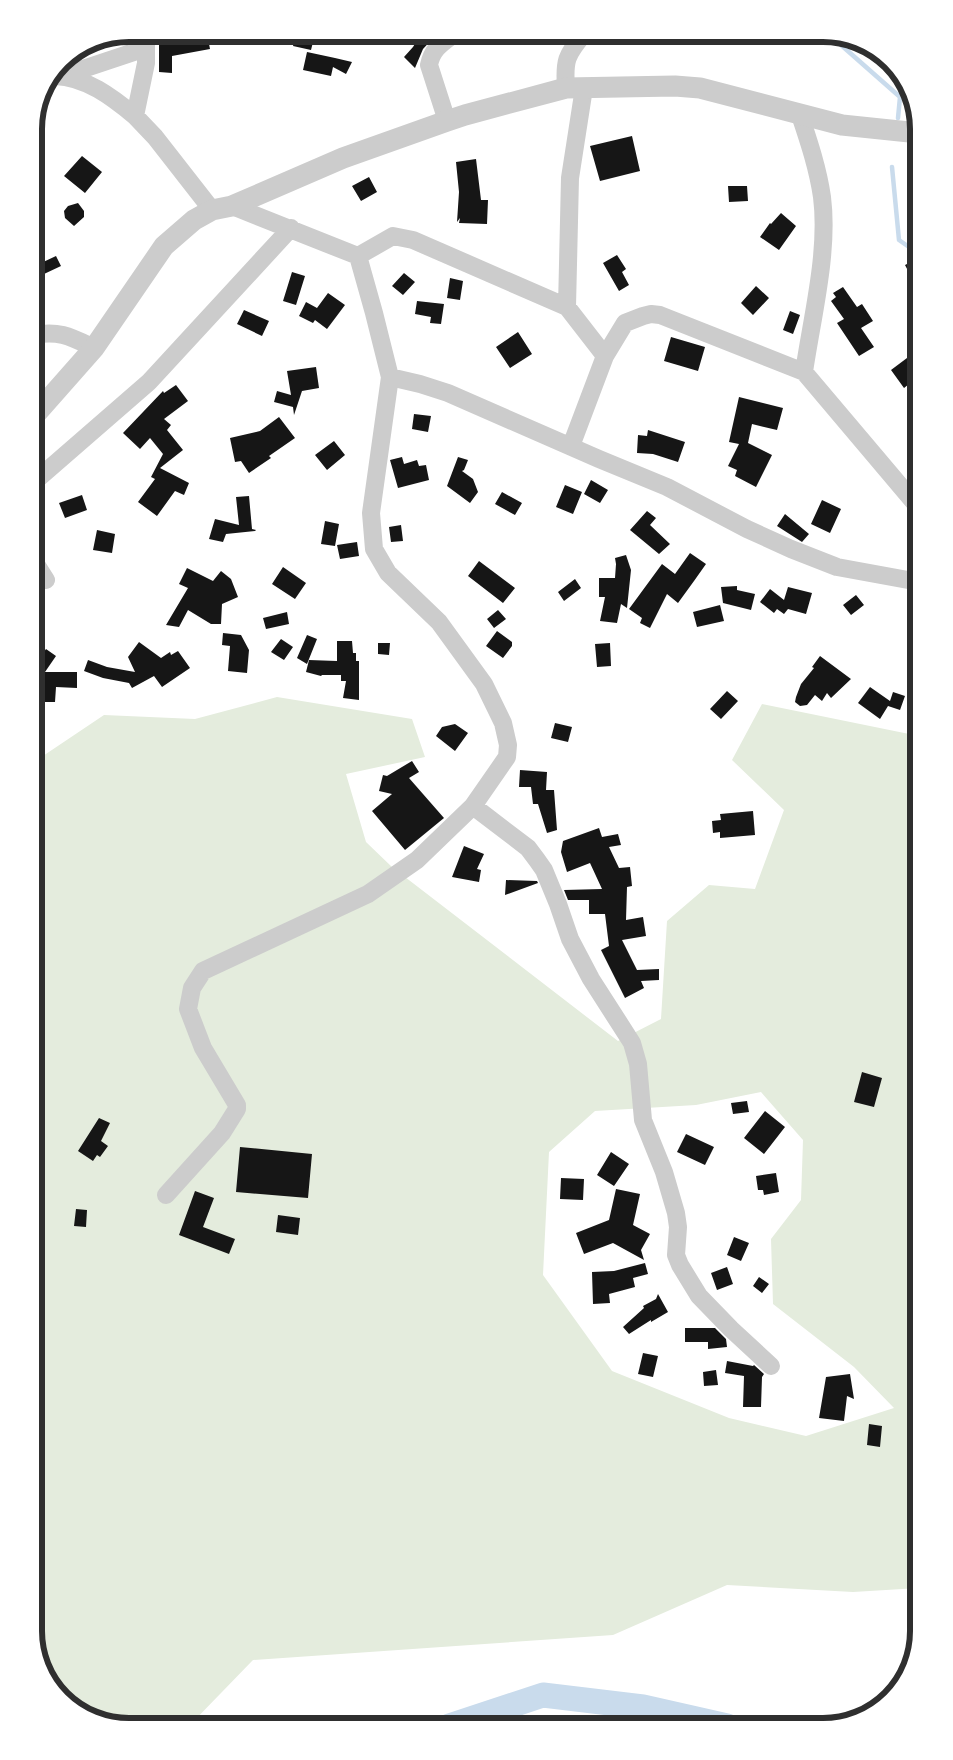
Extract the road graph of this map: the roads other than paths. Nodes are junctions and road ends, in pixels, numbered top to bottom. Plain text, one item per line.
1 (144, 42) edge
2 (146, 42) edge
3 (442, 42) edge
4 (577, 43) edge
5 (61, 75) edge
6 (60, 76) edge
7 (575, 88) junction
8 (800, 115) junction
9 (135, 116) junction
10 (446, 121) junction
11 (911, 133) edge
12 (222, 208) junction
13 (290, 228) junction
14 (358, 256) junction
15 (566, 307) junction
16 (43, 334) edge
17 (94, 348) junction
18 (605, 356) junction
19 (804, 372) junction
20 (390, 377) junction
21 (43, 406) edge
22 (571, 446) junction
23 (43, 474) edge
24 (911, 499) edge
25 (43, 575) edge
26 (46, 580) dead end
27 (911, 580) edge
28 (473, 806) junction
29 (166, 1195) dead end
30 (771, 1366) dead end

1 - 5 street
2 - 9 street
3 - 10 street
4 - 7 street
6 - 9 street
7 - 8 street
7 - 10 street
7 - 15 street
8 - 11 street
8 - 19 street
9 - 12 street
10 - 12 street
12 - 13 street
12 - 17 street
13 - 14 street
13 - 23 street
14 - 15 street
14 - 20 street
15 - 18 street
16 - 17 street
17 - 21 street
18 - 19 street
18 - 22 street
19 - 24 street
20 - 22 street
20 - 28 street
22 - 27 street
25 - 26 street
28 - 29 street
28 - 30 street

